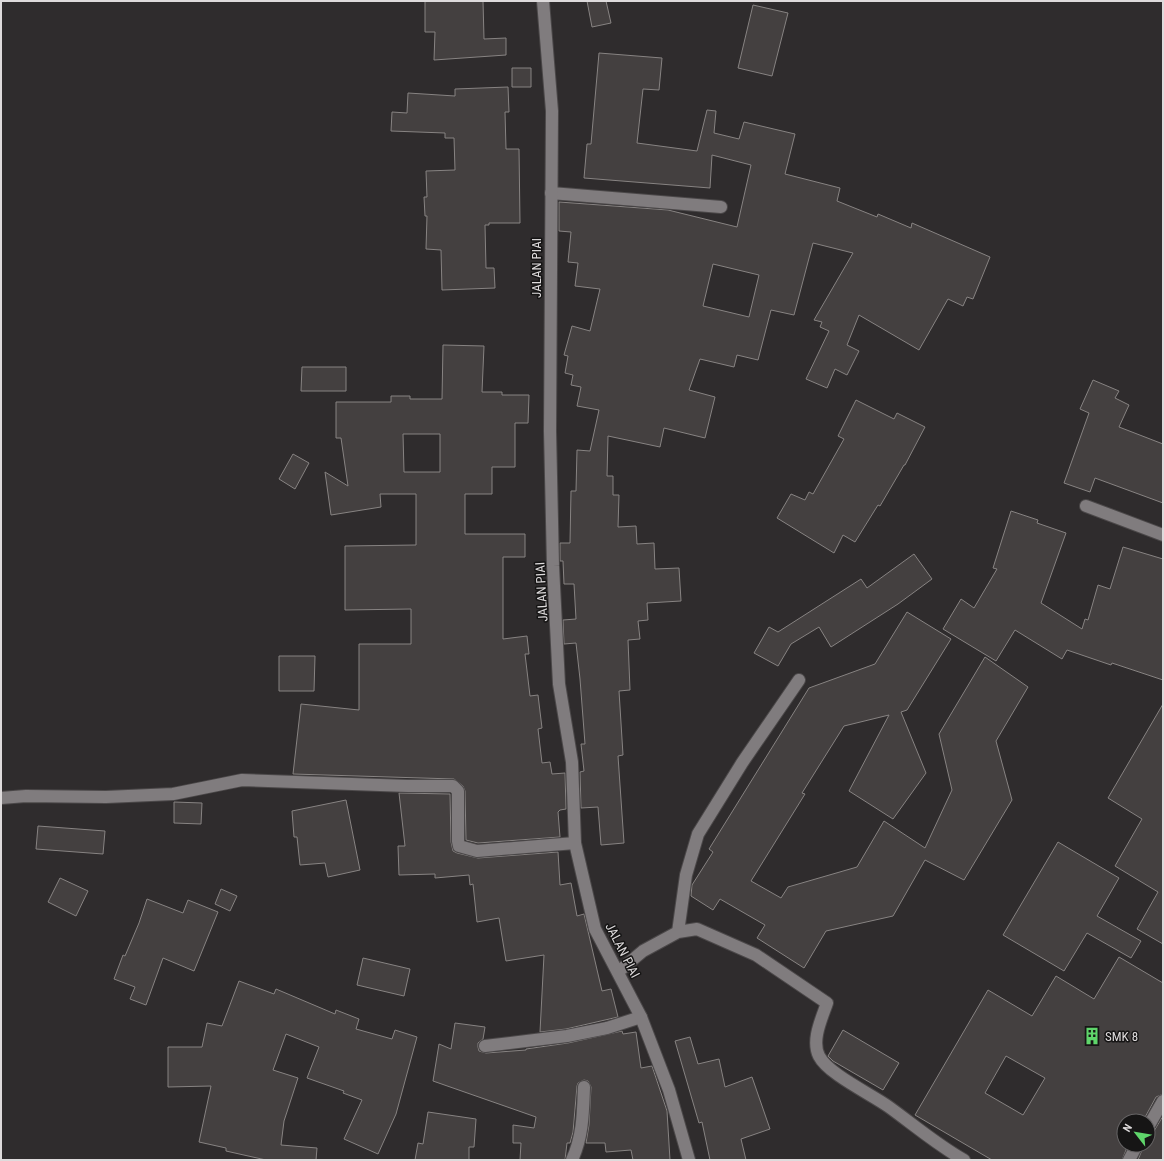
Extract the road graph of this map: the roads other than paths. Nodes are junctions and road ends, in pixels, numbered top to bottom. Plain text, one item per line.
1 (543, 1) edge
2 (551, 193) junction
3 (721, 207) dead end
4 (1086, 506) dead end
5 (1163, 535) edge
6 (799, 680) dead end
7 (1, 798) edge
8 (575, 843) junction
9 (678, 932) junction
10 (618, 972) junction
11 (641, 1017) junction
12 (485, 1046) dead end
13 (584, 1087) dead end
14 (1163, 1101) edge
15 (1156, 1113) edge
16 (572, 1160) edge
17 (688, 1160) edge
18 (964, 1160) edge

1 - 2 street, JALAN PIAI
2 - 3 street
2 - 8 street, JALAN PIAI
4 - 5 street
6 - 9 street
7 - 8 street
8 - 10 street, JALAN PIAI
9 - 10 street
9 - 18 street
10 - 11 street, JALAN PIAI
11 - 12 street
11 - 17 street, JALAN PIAI
13 - 16 street
14 - 15 street

